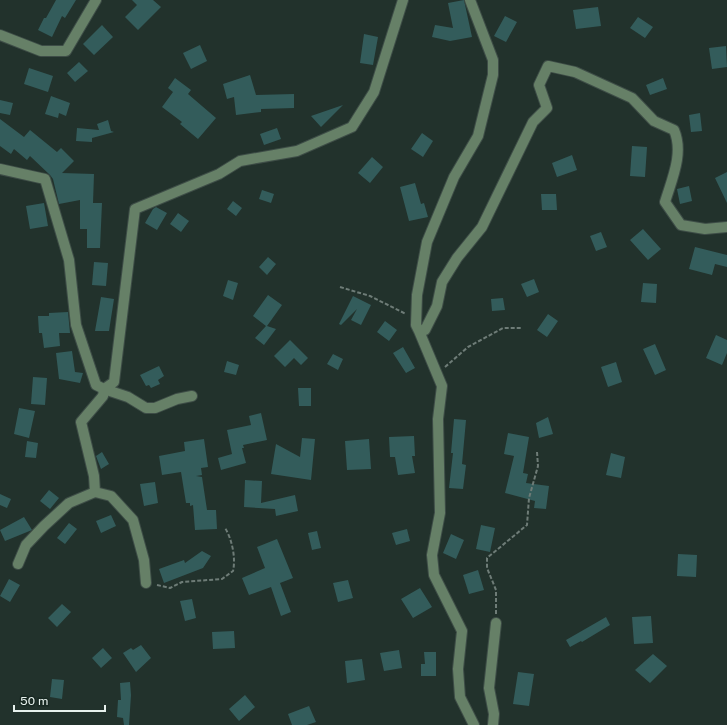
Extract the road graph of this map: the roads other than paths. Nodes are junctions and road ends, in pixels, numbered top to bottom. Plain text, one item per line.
1 (96, 0) edge
2 (403, 0) edge
3 (470, 0) edge
4 (0, 35) edge
5 (0, 169) edge
6 (727, 227) edge
7 (419, 331) junction
8 (104, 389) junction
9 (192, 396) dead end
10 (95, 492) junction
11 (18, 564) dead end
12 (146, 582) road end
13 (496, 623) road end
14 (474, 725) edge
15 (493, 725) edge

1 - 4 street
2 - 8 street
3 - 7 street
5 - 8 street
6 - 7 street
7 - 14 street
8 - 9 street
8 - 10 street
10 - 11 street
10 - 12 street
13 - 15 street

